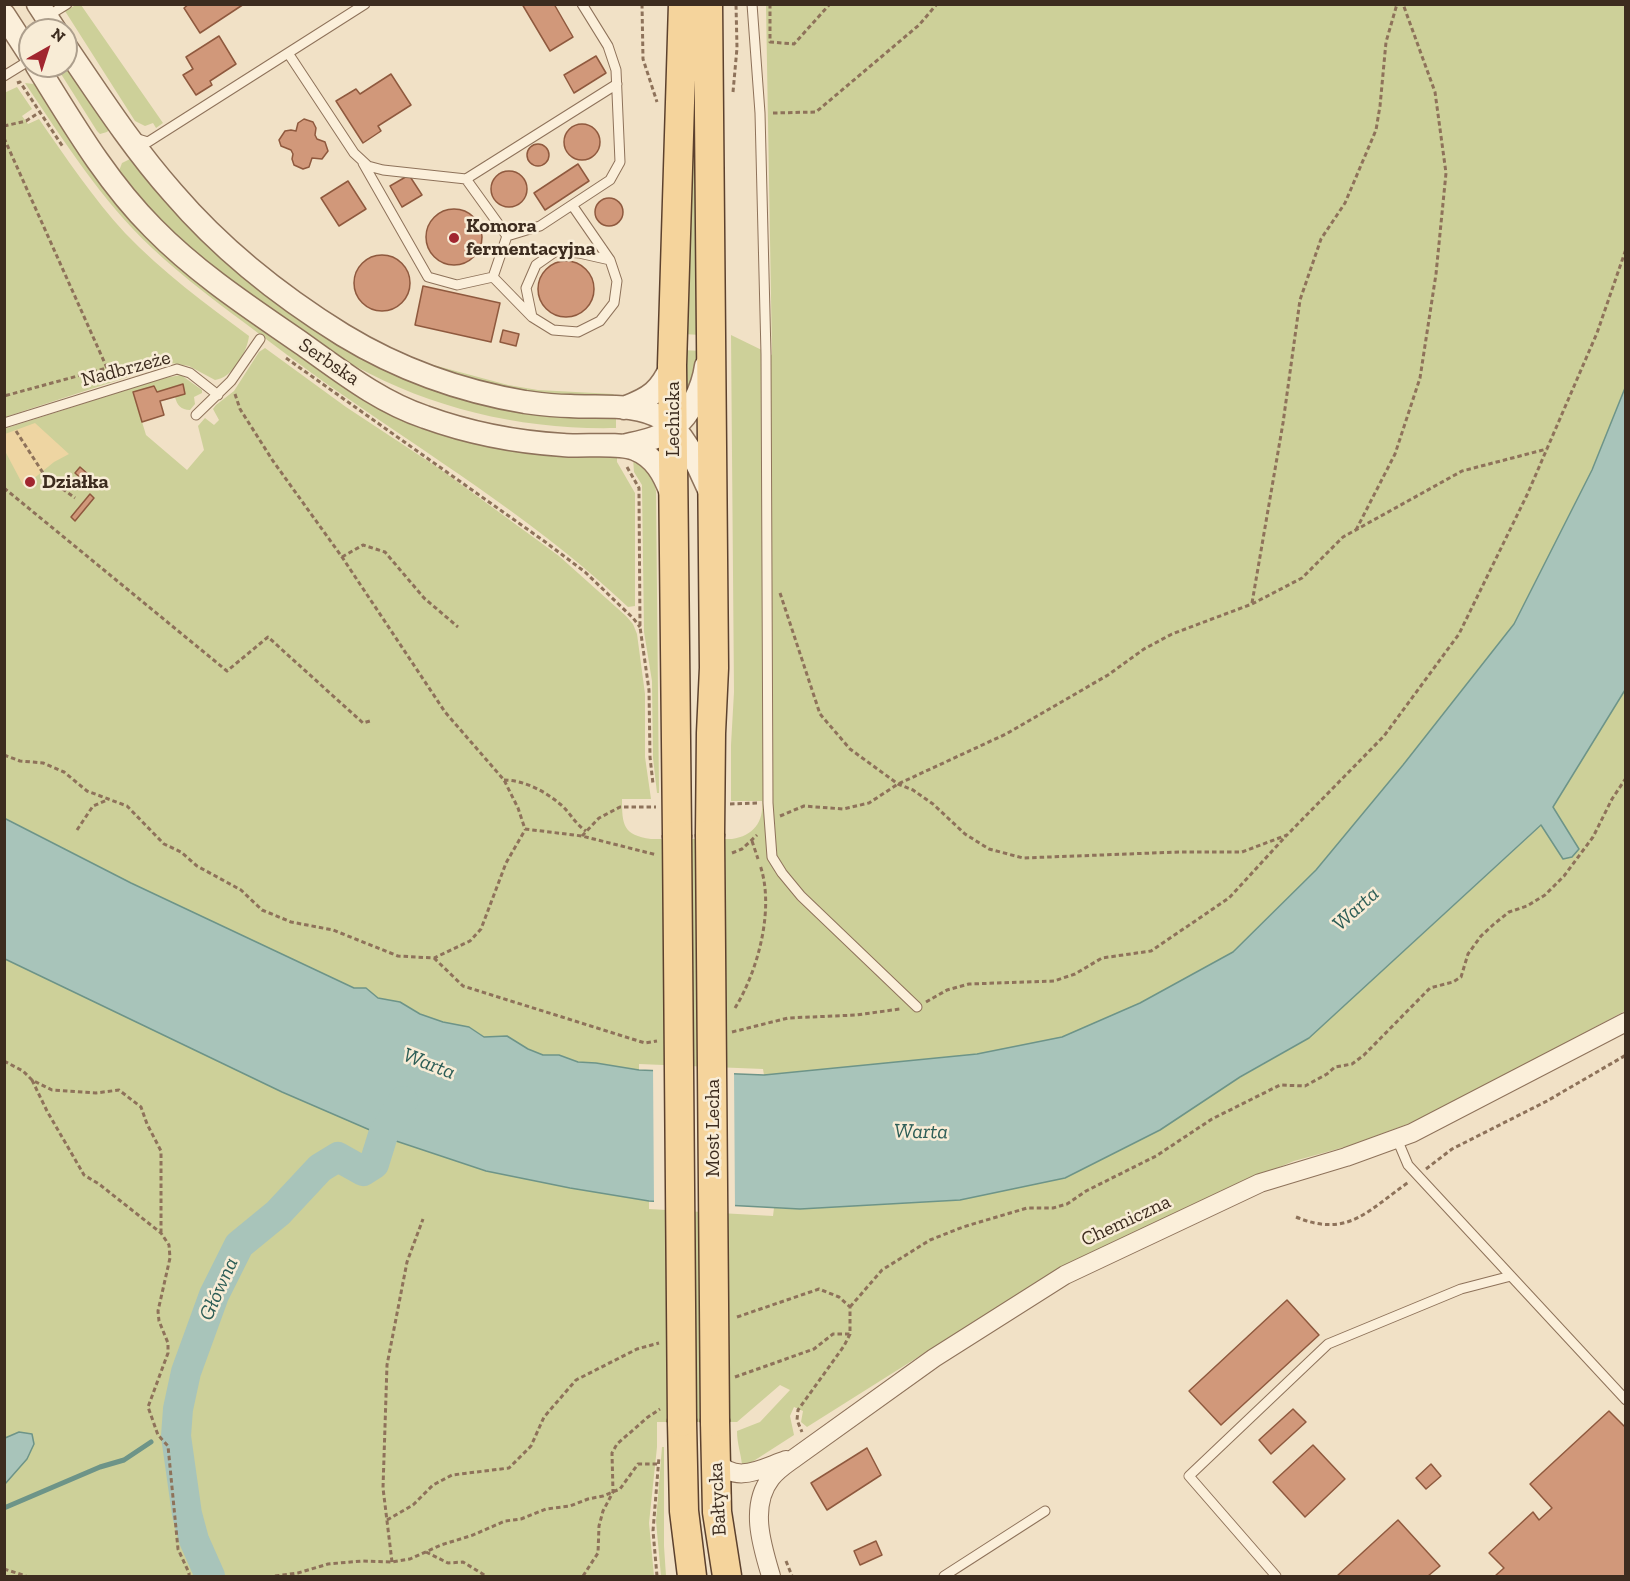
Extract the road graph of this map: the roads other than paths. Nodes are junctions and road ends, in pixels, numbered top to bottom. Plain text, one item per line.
1 (67, 4) edge
2 (365, 4) edge
3 (582, 4) edge
4 (683, 4) edge
5 (708, 4) edge
6 (752, 4) edge
7 (4, 15) edge
8 (46, 17) edge
9 (18, 38) edge
10 (288, 53) junction
11 (78, 65) edge
12 (18, 66) edge
13 (4, 76) edge
14 (45, 78) edge
15 (616, 84) junction
16 (126, 135) junction
17 (95, 157) junction
18 (361, 160) junction
19 (466, 179) junction
20 (572, 205) junction
21 (507, 236) junction
22 (610, 260) junction
23 (493, 277) junction
24 (532, 317) junction
25 (260, 339) road end
26 (710, 342) junction
27 (672, 365) junction
28 (218, 395) junction
29 (624, 408) junction
30 (196, 416) dead end
31 (7, 423) edge
32 (673, 428) junction
33 (625, 455) junction
34 (673, 497) junction
35 (712, 498) junction
36 (665, 836) joint
37 (719, 845) joint
38 (917, 1007) road end
39 (1626, 1022) edge
40 (1397, 1139) junction
41 (1511, 1276) junction
42 (1626, 1400) edge
43 (681, 1422) joint
44 (715, 1422) joint
45 (804, 1452) junction
46 (715, 1460) junction
47 (666, 1463) junction
48 (1045, 1512) dead end
49 (675, 1576) edge
50 (692, 1576) edge
51 (727, 1576) edge
52 (771, 1576) edge
53 (944, 1576) edge
54 (1276, 1576) edge

1 - 8 lane
2 - 10 lane
3 - 15 lane
4 - 27 main road, Lechicka
5 - 26 main road, Lechicka
6 - 38 lane
7 - 9 street
10 - 16 lane
10 - 18 lane
11 - 16 street, Serbska
12 - 13 lane
14 - 17 street, Serbska
15 - 19 lane
15 - 20 lane
16 - 17 street
16 - 29 street, Serbska
17 - 33 street, Serbska
18 - 19 lane
18 - 23 lane
19 - 21 lane
20 - 21 lane
20 - 22 lane
21 - 23 lane
22 - 24 lane
22 - 24 lane
23 - 24 lane
25 - 28 lane
26 - 32 street, Serbska
26 - 35 main road, Lechicka
27 - 29 street, Serbska
27 - 32 main road, Lechicka
28 - 30 lane
28 - 31 lane, Nadbrzeże
29 - 32 street, Serbska
32 - 33 street, Serbska
32 - 34 main road, Lechicka
32 - 35 street, Serbska
33 - 34 street, Serbska
34 - 36 main road, Lechicka
35 - 37 main road, Lechicka
36 - 43 main road, Most Lecha, bridge
37 - 44 main road, Most Lecha, bridge
39 - 40 street, Chemiczna
40 - 41 lane
40 - 45 street, Chemiczna
41 - 42 lane
41 - 54 lane
43 - 47 main road, Bałtycka
44 - 46 main road, Bałtycka
45 - 46 street
45 - 52 street, Chemiczna
46 - 51 main road, Bałtycka
47 - 49 main road
47 - 50 main road, Bałtycka
48 - 53 lane

